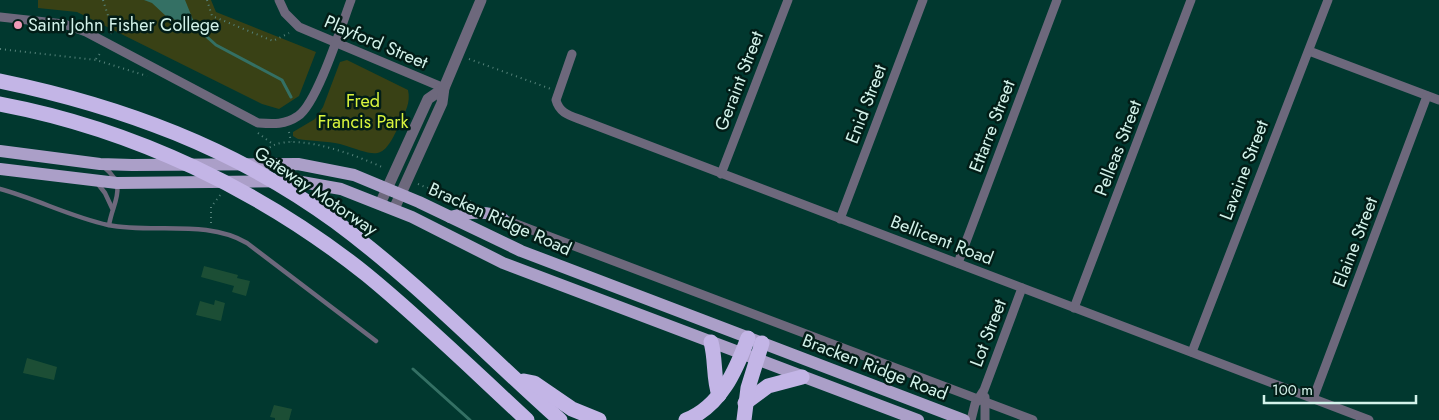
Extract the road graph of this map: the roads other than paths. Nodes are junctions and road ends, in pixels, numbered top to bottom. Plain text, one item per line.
1 (279, 0) edge
2 (351, 0) edge
3 (481, 0) edge
4 (788, 0) edge
5 (923, 0) edge
6 (1057, 0) edge
7 (1191, 0) edge
8 (1328, 0) edge
9 (0, 17) edge
10 (335, 41) junction
11 (1308, 51) junction
12 (572, 54) dead end
13 (0, 80) edge
14 (444, 88) junction
15 (1427, 96) junction
16 (1439, 100) edge
17 (4, 107) edge
18 (0, 151) edge
19 (100, 164) junction
20 (0, 169) edge
21 (721, 174) junction
22 (94, 180) junction
23 (117, 182) junction
24 (387, 187) junction
25 (0, 189) edge
26 (401, 194) junction
27 (380, 204) junction
28 (112, 208) junction
29 (394, 210) junction
30 (450, 217) junction
31 (504, 219) joint
32 (840, 219) junction
33 (109, 225) junction
34 (958, 263) junction
35 (1022, 288) junction
36 (1074, 308) junction
37 (376, 341) dead end
38 (755, 341) junction
39 (710, 342) junction
40 (1192, 352) junction
41 (749, 357) junction
42 (802, 377) junction
43 (516, 380) junction
44 (719, 395) junction
45 (1313, 399) junction
46 (981, 400) junction
47 (746, 403) junction
48 (527, 420) edge
49 (560, 420) edge
50 (598, 420) edge
51 (686, 420) edge
52 (744, 420) edge
53 (918, 420) edge
54 (964, 420) edge
55 (971, 420) edge
56 (985, 420) edge
57 (1033, 420) edge
58 (1369, 420) edge

1 - 10 street, Playford Street
2 - 10 street
3 - 14 street
4 - 21 street, Geraint Street
5 - 32 street, Enid Street
6 - 34 street, Ettarre Street
7 - 36 street, Pelleas Street
8 - 11 street, Lavaine Street
9 - 10 street
10 - 14 street, Playford Street
11 - 15 street
11 - 40 street, Lavaine Street
12 - 21 street, Bellicent Road
13 - 43 highway, Gateway Motorway
14 - 24 street
14 - 26 street
15 - 16 street
15 - 45 street, Elaine Street
17 - 48 highway
18 - 19 main road, Bracken Ridge Road
19 - 23 lane
19 - 24 main road, Bracken Ridge Road
20 - 22 main road, Bracken Ridge Road
21 - 32 street, Bellicent Road
22 - 23 main road, Bracken Ridge Road
22 - 28 lane
23 - 27 main road, Bracken Ridge Road
23 - 28 lane
24 - 26 main road, Bracken Ridge Road
24 - 27 street
25 - 33 lane
26 - 29 street
26 - 30 main road, Bracken Ridge Road
27 - 29 main road, Bracken Ridge Road
28 - 33 lane
29 - 39 main road, Bracken Ridge Road
30 - 31 main road
30 - 38 main road, Bracken Ridge Road
31 - 46 street, Bracken Ridge Road
32 - 34 street, Bellicent Road
33 - 37 lane
34 - 35 street, Bellicent Road
35 - 36 street, Bellicent Road
35 - 46 street, Lot Street
36 - 40 street, Bellicent Road
38 - 41 highway
38 - 54 main road, Bracken Ridge Road
39 - 41 main road, Bracken Ridge Road
39 - 44 highway
40 - 45 street, Bellicent Road
41 - 42 main road, Bracken Ridge Road
41 - 44 highway
41 - 47 highway
42 - 47 highway
42 - 53 main road, Bracken Ridge Road
43 - 49 highway, Gateway Motorway
43 - 50 highway
44 - 51 highway
45 - 58 street, Bellicent Road
46 - 55 street, Lot Street
46 - 56 street
46 - 57 street, Bracken Ridge Road
47 - 52 highway

